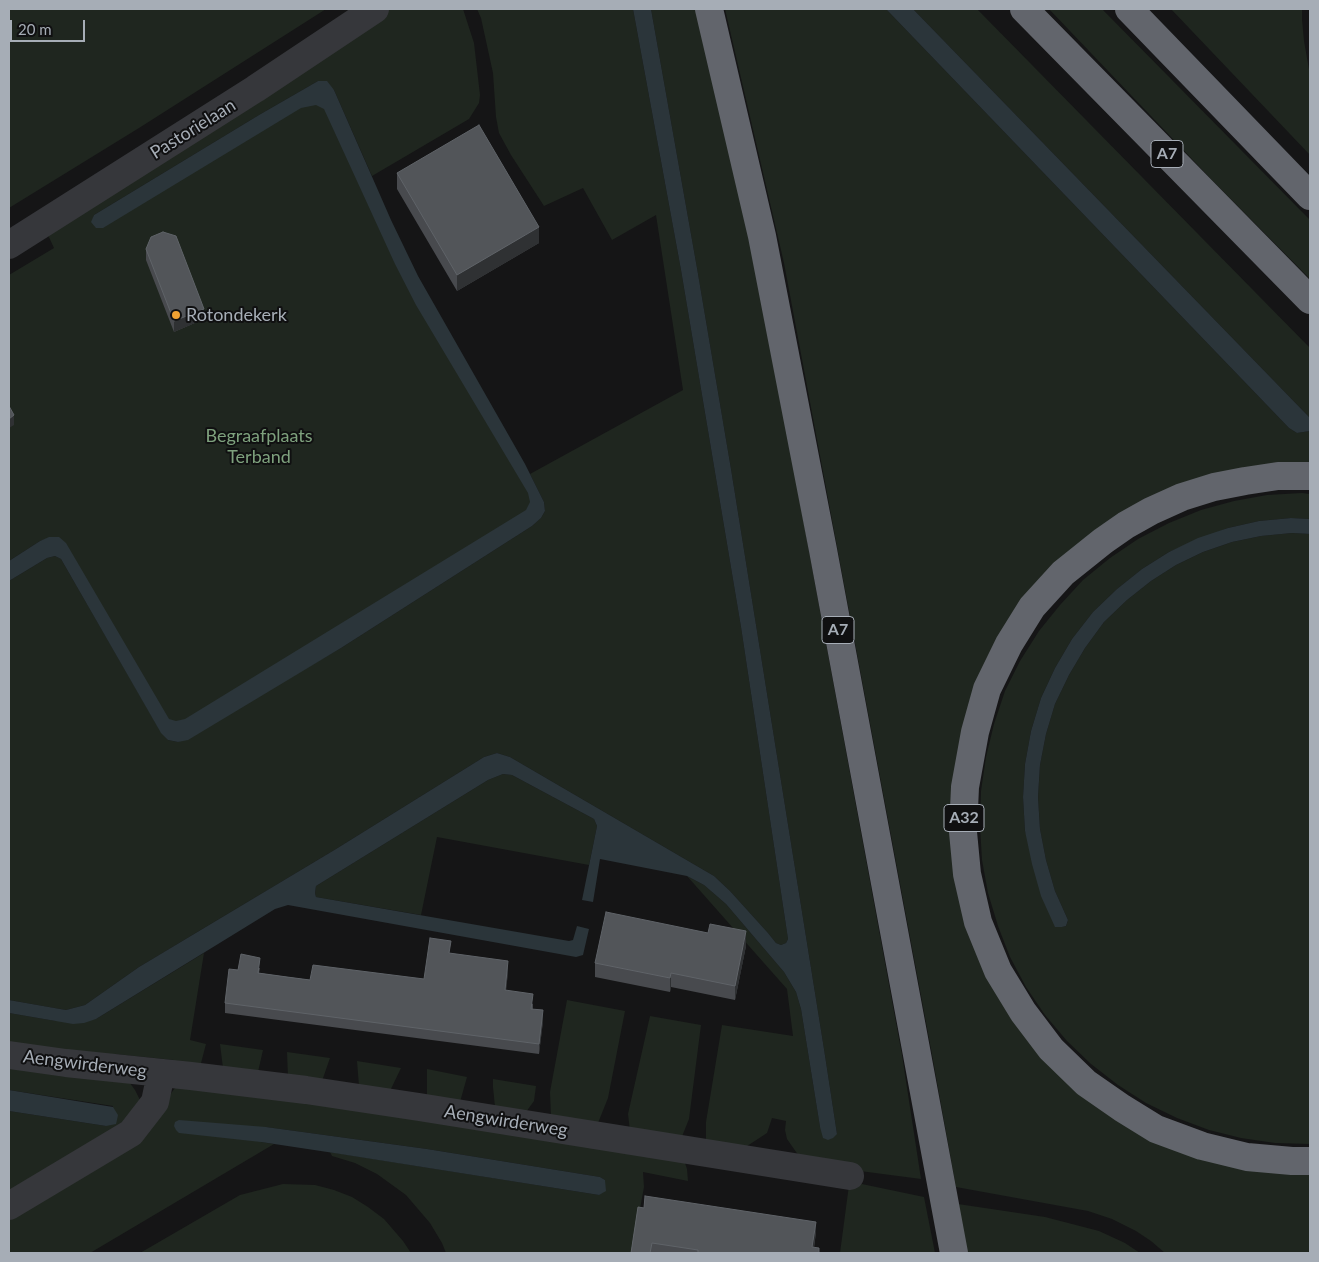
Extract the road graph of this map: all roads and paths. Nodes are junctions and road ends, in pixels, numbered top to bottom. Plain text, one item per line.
1 (375, 9) edge
2 (709, 9) edge
3 (1024, 9) edge
4 (1129, 9) edge
5 (1310, 196) edge
6 (9, 245) edge
7 (1310, 300) edge
8 (1310, 476) edge
9 (9, 1055) edge
10 (161, 1073) junction
11 (1310, 1161) edge
12 (850, 1176) dead end
13 (9, 1206) edge
14 (954, 1253) edge

1 - 6 street, Pastorielaan
2 - 14 highway, A7
3 - 7 highway, A7
4 - 5 highway
8 - 11 highway, A32
9 - 10 street, Aengwirderweg
10 - 12 street, Aengwirderweg
10 - 13 street, Aengwirderweg

